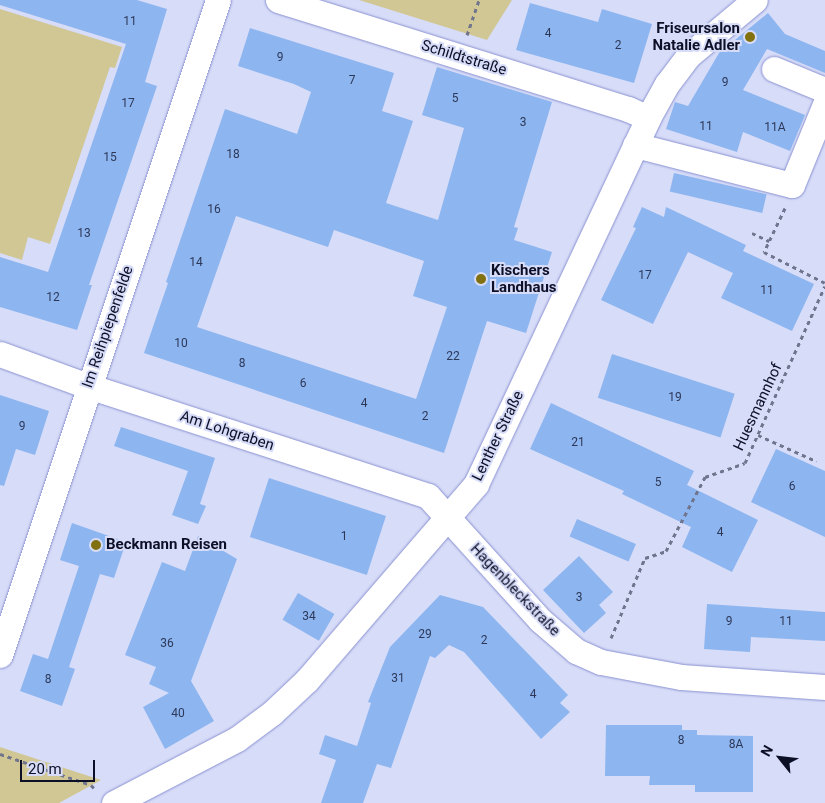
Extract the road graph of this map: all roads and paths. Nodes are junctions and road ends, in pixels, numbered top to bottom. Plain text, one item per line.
1 (218, 0) edge
2 (278, 0) edge
3 (479, 0) edge
4 (755, 0) edge
5 (460, 57) junction
6 (774, 69) dead end
7 (825, 90) edge
8 (825, 104) edge
9 (648, 118) junction
10 (635, 145) junction
11 (792, 185) junction
12 (752, 233) dead end
13 (769, 241) junction
14 (825, 284) edge
15 (0, 354) edge
16 (88, 386) junction
17 (758, 435) junction
18 (816, 461) dead end
19 (448, 518) junction
20 (0, 655) edge
21 (601, 662) junction
22 (825, 687) edge
23 (0, 754) edge
24 (105, 797) edge

1 - 16 street, Im Reihpiepenfelde
2 - 5 street, Schildtstraße
3 - 5 path
4 - 9 street, Lenther Straße
5 - 9 street, Schildtstraße
6 - 7 street
8 - 11 street
9 - 10 street, Lenther Straße
10 - 11 street
10 - 19 street, Lenther Straße
11 - 13 path
12 - 13 path
13 - 14 path
14 - 17 path, Huesmannhof
15 - 16 street, Am Lohgraben
16 - 19 street, Am Lohgraben
16 - 20 street, Im Reihpiepenfelde
17 - 18 path
17 - 21 path, Huesmannhof
19 - 21 street, Hagenbleckstraße
19 - 24 street, Lenther Straße
21 - 22 street, Hagenbleckstraße
23 - 24 path

